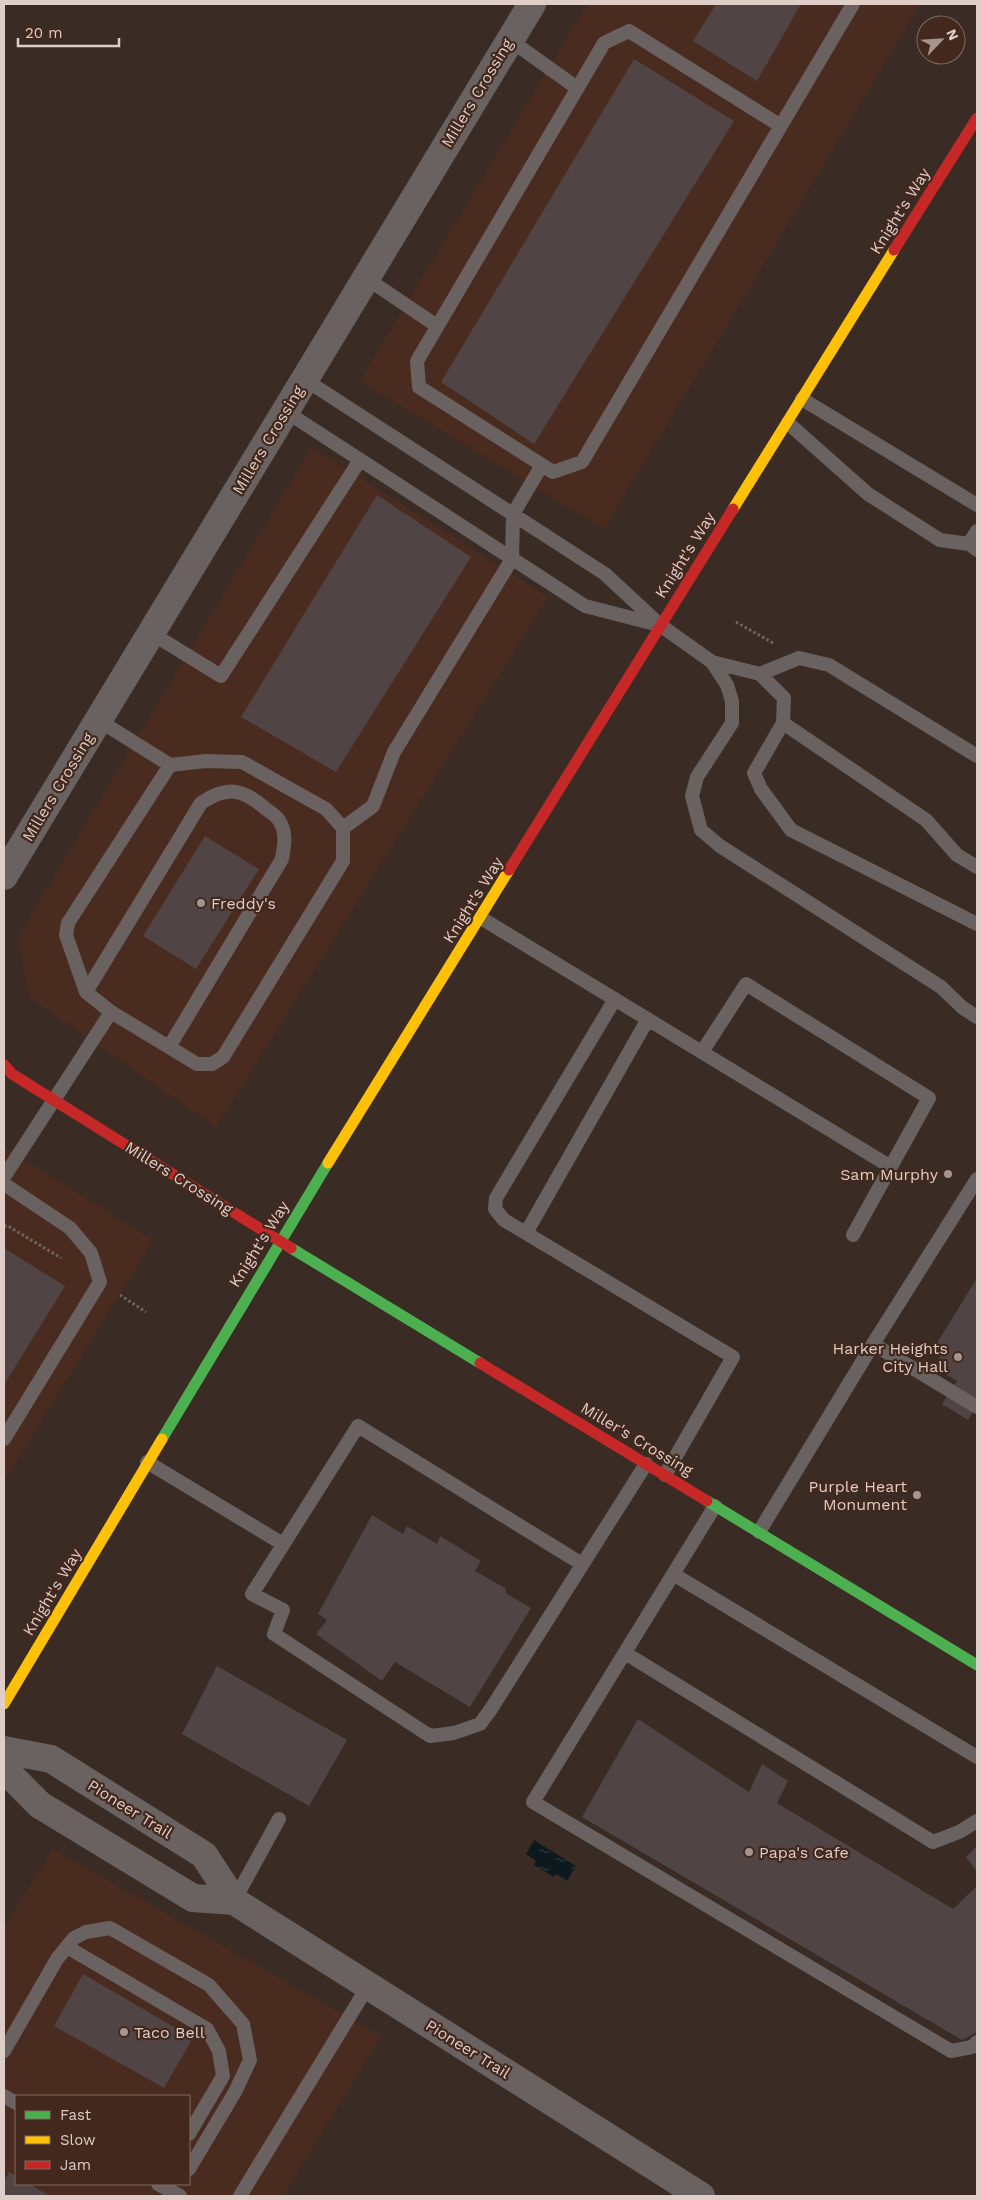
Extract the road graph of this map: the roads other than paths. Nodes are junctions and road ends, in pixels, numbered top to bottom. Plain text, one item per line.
1 (532, 4) edge
2 (853, 4) edge
3 (510, 40) junction
4 (577, 88) junction
5 (977, 118) edge
6 (781, 126) junction
7 (366, 278) junction
8 (437, 326) junction
9 (304, 379) junction
10 (802, 399) junction
11 (285, 411) junction
12 (788, 423) junction
13 (360, 460) junction
14 (542, 466) junction
15 (977, 505) edge
16 (513, 514) junction
17 (977, 531) edge
18 (973, 547) edge
19 (512, 559) junction
20 (660, 625) junction
21 (151, 633) junction
22 (712, 662) junction
23 (760, 674) junction
24 (98, 720) junction
25 (784, 724) junction
26 (977, 756) edge
27 (170, 765) junction
28 (343, 828) junction
29 (977, 867) edge
30 (4, 876) edge
31 (481, 918) junction
32 (977, 924) edge
33 (86, 992) junction
34 (615, 999) junction
35 (111, 1012) junction
36 (977, 1017) edge
37 (648, 1019) junction
38 (169, 1047) junction
39 (702, 1052) junction
40 (4, 1065) edge
41 (54, 1100) junction
42 (891, 1166) junction
43 (4, 1177) edge
44 (977, 1179) edge
45 (4, 1184) edge
46 (526, 1233) junction
47 (853, 1235) dead end
48 (280, 1241) junction
49 (873, 1344) junction
50 (977, 1407) edge
51 (4, 1439) edge
52 (147, 1462) junction
53 (646, 1464) junction
54 (665, 1475) junction
55 (715, 1506) junction
56 (759, 1532) junction
57 (284, 1544) junction
58 (582, 1564) junction
59 (673, 1574) junction
60 (625, 1653) junction
61 (977, 1665) edge
62 (4, 1704) edge
63 (4, 1750) edge
64 (977, 1757) edge
65 (4, 1769) edge
66 (279, 1819) dead end
67 (977, 1821) edge
68 (234, 1901) junction
69 (67, 1946) junction
70 (368, 1986) junction
71 (977, 2042) edge
72 (4, 2051) edge
73 (4, 2096) edge
74 (15, 2102) edge
75 (190, 2132) edge
76 (190, 2167) edge
77 (162, 2185) edge
78 (178, 2191) edge
79 (240, 2196) edge
80 (701, 2196) edge

1 - 3 street, Millers Crossing
2 - 6 lane
3 - 4 lane
3 - 7 street, Millers Crossing
4 - 6 lane
4 - 8 lane
5 - 10 main road, Knight's Way
6 - 14 lane
7 - 8 lane
7 - 9 street, Millers Crossing
8 - 14 lane
9 - 11 street, Millers Crossing
9 - 16 lane
10 - 12 main road, Knight's Way
10 - 15 lane
11 - 13 lane
11 - 21 street, Millers Crossing
12 - 18 lane
12 - 20 main road, Knight's Way
13 - 19 lane
13 - 21 lane
14 - 16 lane
16 - 19 lane
16 - 20 lane
17 - 18 lane
19 - 20 lane
19 - 28 lane
20 - 22 lane
20 - 31 main road, Knight's Way
21 - 24 street, Millers Crossing
22 - 23 lane
22 - 36 lane
23 - 25 lane
23 - 26 lane
24 - 27 lane
24 - 30 street, Millers Crossing
25 - 29 lane
25 - 32 lane
27 - 28 lane
27 - 33 lane
28 - 38 lane
31 - 34 lane
31 - 48 main road, Knight's Way
33 - 35 lane
33 - 38 lane
34 - 37 lane
34 - 46 lane
35 - 38 lane
35 - 41 lane
37 - 39 lane
37 - 46 lane
39 - 42 lane
39 - 42 lane
40 - 41 main road, Millers Crossing
41 - 43 lane
41 - 48 main road, Millers Crossing
42 - 47 lane
44 - 49 lane
45 - 51 lane
46 - 54 lane
48 - 52 main road, Knight's Way
48 - 53 main road, Miller's Crossing
49 - 50 lane
49 - 56 lane
52 - 57 lane
52 - 62 main road, Knight's Way
53 - 54 main road, Miller's Crossing
53 - 58 lane
54 - 55 main road, Miller's Crossing
55 - 56 main road, Miller's Crossing
55 - 59 lane
56 - 61 main road, Miller's Crossing
57 - 58 lane
57 - 58 lane
59 - 60 lane
59 - 64 lane
60 - 67 lane
60 - 71 lane
63 - 68 street, Pioneer Trail
65 - 68 street, Pioneer Trail
66 - 68 lane
68 - 70 street, Pioneer Trail
69 - 72 lane
69 - 75 lane
69 - 76 lane
70 - 79 lane
70 - 80 street, Pioneer Trail
73 - 74 lane
77 - 78 lane

